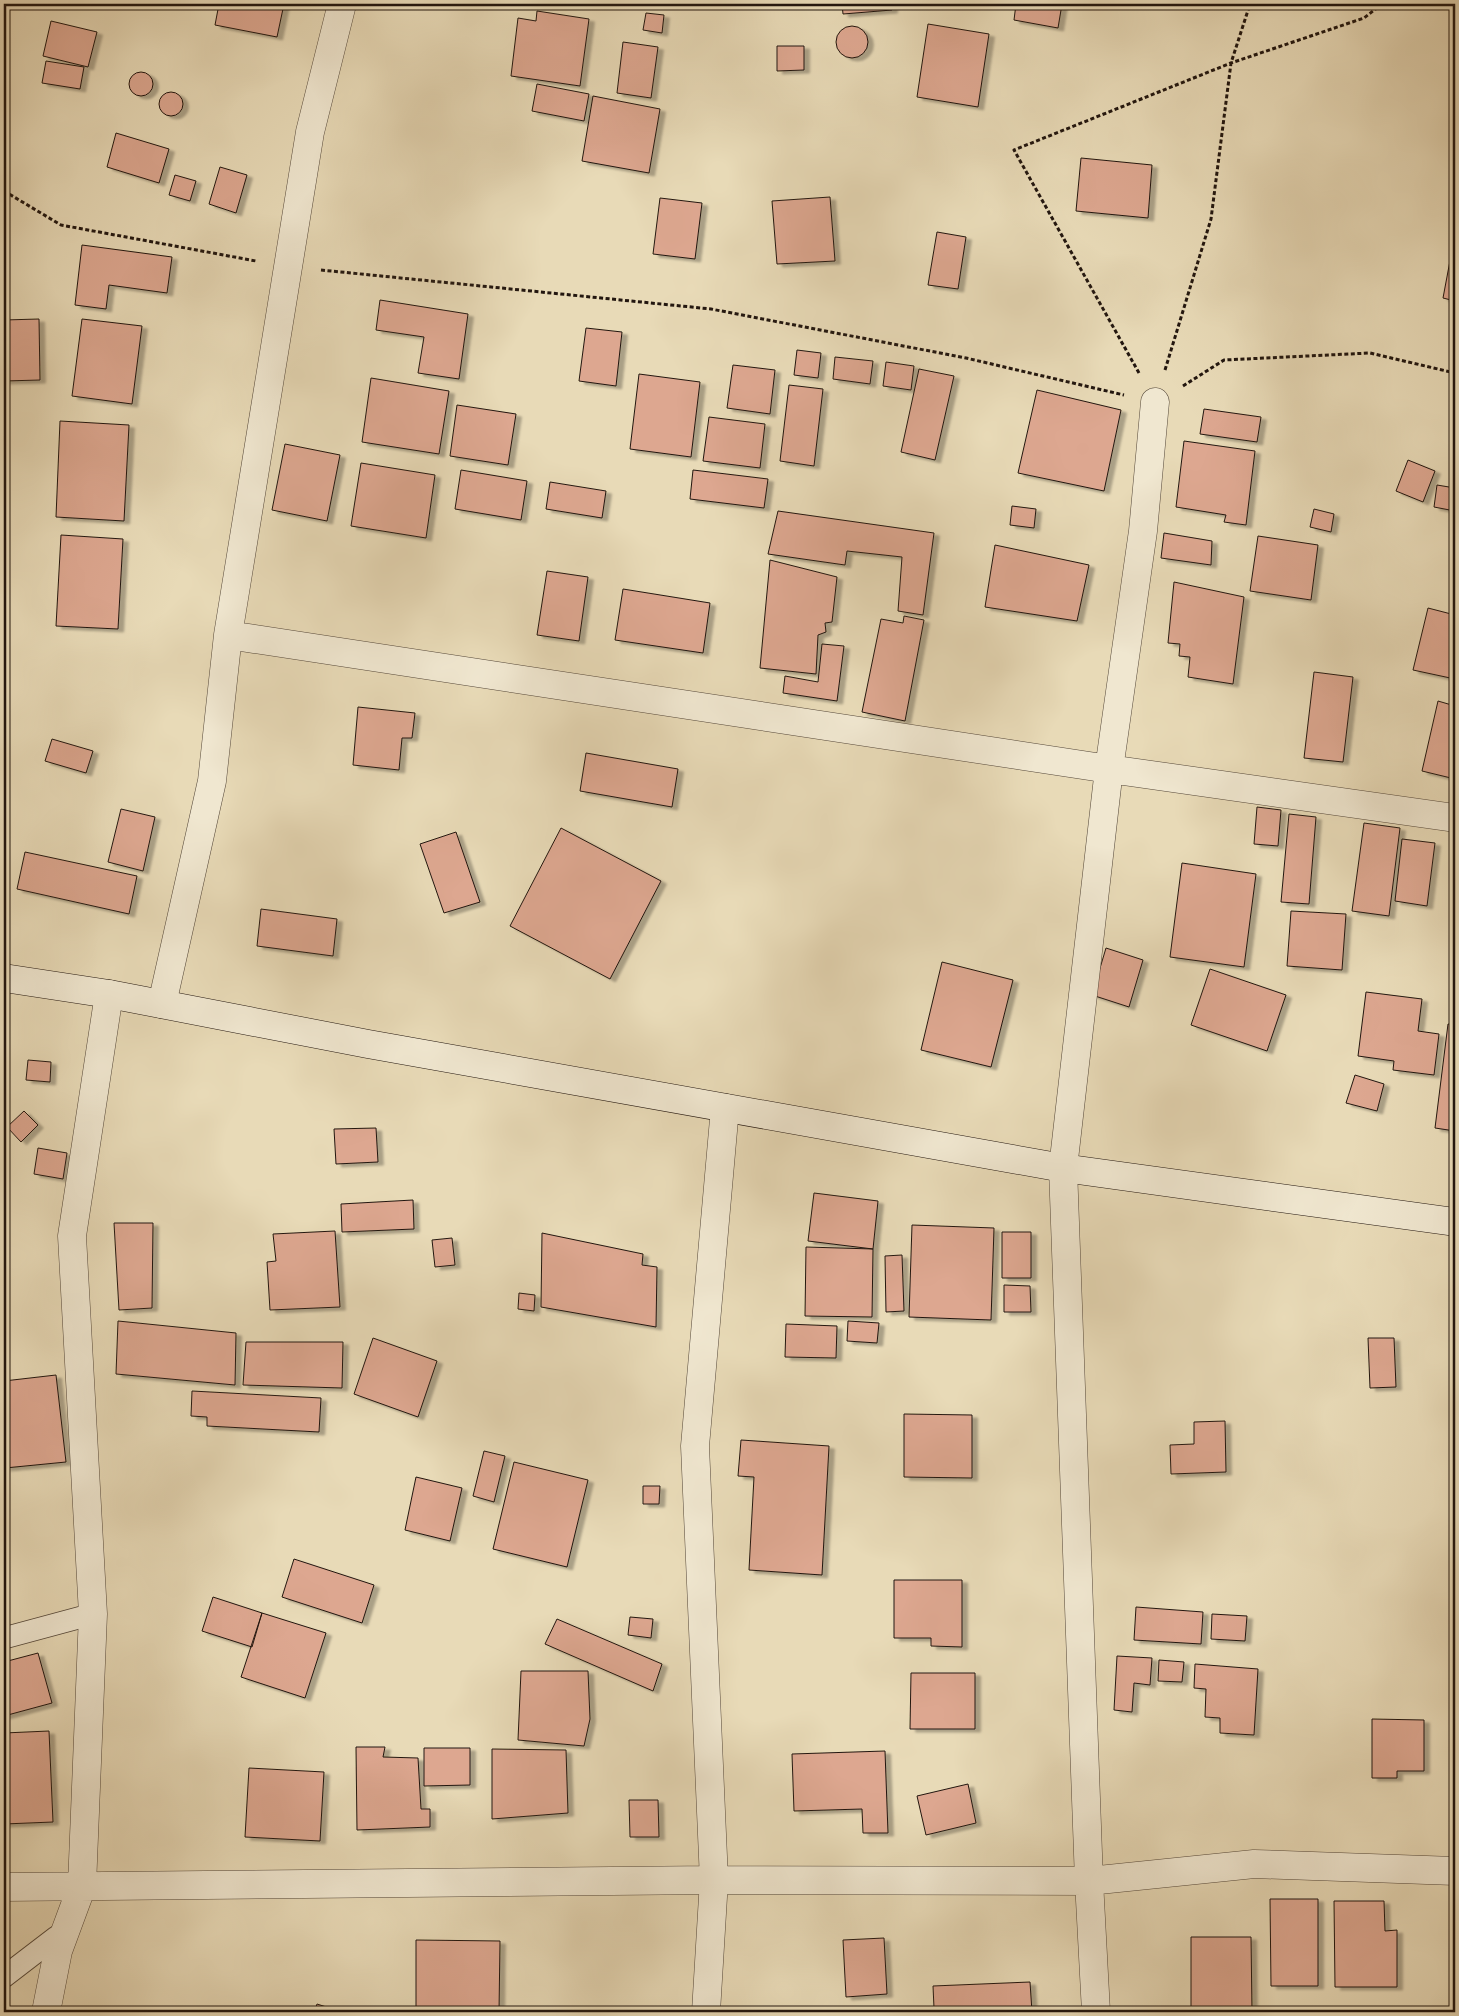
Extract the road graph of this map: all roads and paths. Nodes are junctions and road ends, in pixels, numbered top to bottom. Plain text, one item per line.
1 (342, 4) edge
2 (1250, 4) edge
3 (1382, 4) edge
4 (1231, 63) junction
5 (4, 191) edge
6 (288, 267) junction
7 (1455, 373) edge
8 (1155, 402) junction
9 (228, 635) junction
10 (1109, 769) junction
11 (1455, 818) edge
12 (4, 978) edge
13 (109, 994) junction
14 (162, 1004) junction
15 (725, 1108) junction
16 (1063, 1168) junction
17 (1455, 1222) edge
18 (93, 1614) junction
19 (4, 1638) edge
20 (1455, 1871) edge
21 (714, 1880) junction
22 (1089, 1881) junction
23 (82, 1886) junction
24 (4, 1887) edge
25 (58, 1950) junction
26 (4, 1977) edge
27 (46, 2012) edge
28 (706, 2012) edge
29 (1096, 2012) edge

1 - 6 street
2 - 4 path
3 - 4 path
4 - 8 path
4 - 8 path
5 - 6 path
6 - 8 path
6 - 9 street
7 - 8 path
8 - 10 street
9 - 10 street
9 - 14 street
10 - 11 street
10 - 16 street
12 - 13 street
13 - 14 street
13 - 18 street
14 - 15 street
15 - 16 street
15 - 21 street
16 - 17 street
16 - 22 street
18 - 19 lane
18 - 23 street
20 - 22 street
21 - 22 street
21 - 23 street
21 - 28 street
22 - 29 street
23 - 24 street
23 - 25 street
25 - 26 lane
25 - 27 street

